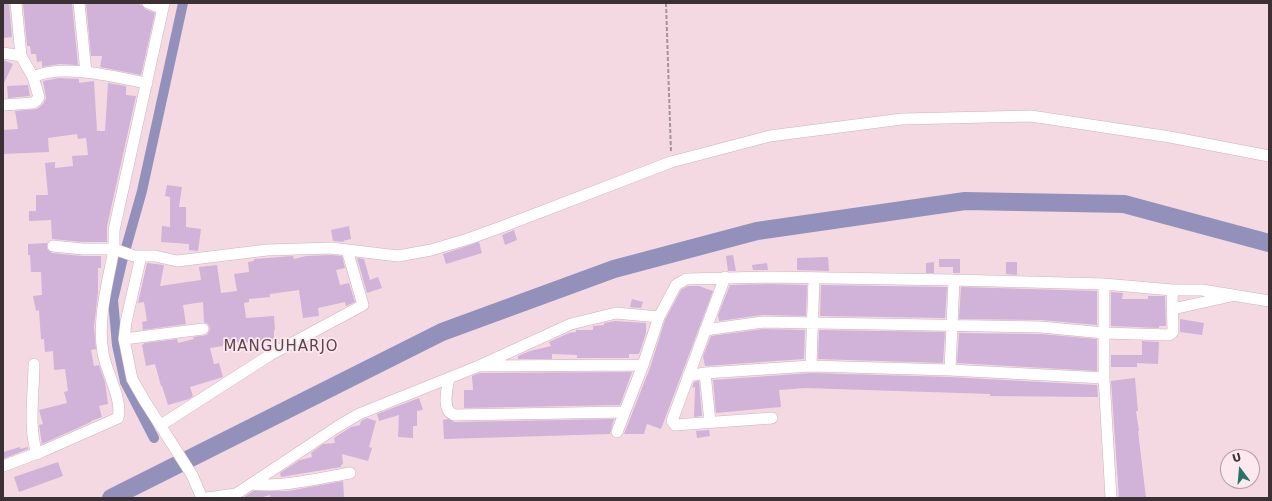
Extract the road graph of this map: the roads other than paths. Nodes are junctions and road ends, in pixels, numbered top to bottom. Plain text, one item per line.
1 (16, 3) edge
2 (79, 3) edge
3 (148, 3) edge
4 (163, 6) edge
5 (3, 53) edge
6 (21, 56) junction
7 (86, 72) junction
8 (33, 77) junction
9 (147, 83) junction
10 (3, 105) edge
11 (1269, 156) edge
12 (53, 246) dead end
13 (117, 250) junction
14 (346, 250) junction
15 (138, 256) junction
16 (725, 277) junction
17 (814, 278) junction
18 (954, 280) junction
19 (1104, 284) junction
20 (1172, 290) junction
21 (1237, 295) junction
22 (1269, 301) edge
23 (1173, 309) junction
24 (658, 317) junction
25 (812, 322) junction
26 (952, 325) junction
27 (203, 329) dead end
28 (705, 330) junction
29 (1104, 333) junction
30 (124, 339) junction
31 (34, 364) dead end
32 (643, 365) junction
33 (478, 366) junction
34 (811, 366) junction
35 (950, 370) junction
36 (705, 373) junction
37 (688, 376) junction
38 (449, 378) junction
39 (1104, 378) junction
40 (624, 412) junction
41 (772, 418) dead end
42 (710, 422) junction
43 (161, 425) junction
44 (617, 432) dead end
45 (37, 454) junction
46 (3, 466) edge
47 (350, 473) dead end
48 (252, 484) junction
49 (233, 496) edge
50 (202, 498) edge
51 (207, 498) edge
52 (1111, 498) edge

1 - 6 street
2 - 7 street
3 - 4 street
4 - 9 street
5 - 6 street
6 - 8 street
7 - 8 street
7 - 9 street
8 - 10 street
9 - 13 street
11 - 14 street
12 - 13 street
13 - 15 street
13 - 45 street
14 - 15 street
14 - 43 street
15 - 30 street
16 - 17 street
16 - 24 street
16 - 28 street
17 - 18 street
17 - 25 street
18 - 19 street
18 - 26 street
19 - 20 street
19 - 29 street
20 - 21 street
20 - 23 street
21 - 22 street
21 - 23 street
23 - 29 street
24 - 32 street
24 - 33 street
25 - 26 street
25 - 28 street
25 - 34 street
26 - 29 street
26 - 35 street
27 - 30 street
28 - 37 street
29 - 39 street
30 - 43 street
31 - 45 street
32 - 33 street
32 - 40 street
33 - 38 street
34 - 35 street
34 - 36 street
35 - 39 street
36 - 37 street
36 - 42 street
37 - 42 street
38 - 40 street
38 - 48 street
39 - 52 street
40 - 44 street
41 - 42 street
43 - 50 street
45 - 46 street
47 - 48 street
48 - 49 street
49 - 51 street

